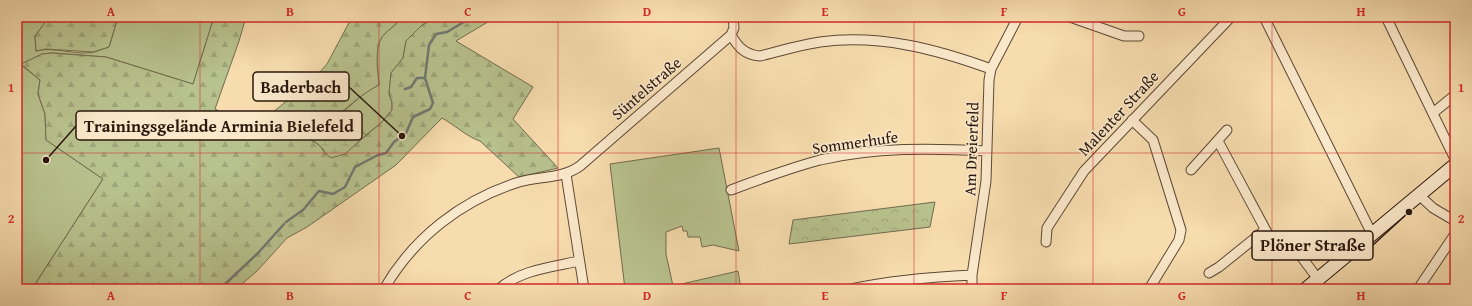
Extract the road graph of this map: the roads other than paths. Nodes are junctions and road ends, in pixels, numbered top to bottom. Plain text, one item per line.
1 (733, 17) edge
2 (1018, 17) edge
3 (1070, 17) edge
4 (1231, 17) edge
5 (1264, 17) edge
6 (1386, 17) edge
7 (731, 35) junction
8 (1139, 36) dead end
9 (991, 69) junction
10 (1455, 94) edge
11 (1433, 113) junction
12 (1132, 120) junction
13 (1227, 130) dead end
14 (1218, 140) junction
15 (987, 151) junction
16 (1455, 159) edge
17 (1455, 165) edge
18 (1191, 170) dead end
19 (566, 174) junction
20 (731, 190) dead end
21 (1420, 194) junction
22 (1455, 221) edge
23 (1265, 230) junction
24 (1372, 234) junction
25 (1455, 234) edge
26 (1046, 242) dead end
27 (579, 261) junction
28 (1209, 273) dead end
29 (972, 275) junction
30 (1318, 279) junction
31 (384, 289) edge
32 (499, 289) edge
33 (584, 289) edge
34 (851, 289) edge
35 (972, 289) edge
36 (1149, 289) edge
37 (1306, 289) edge
38 (1418, 289) edge

1 - 7 street
2 - 9 street, Am Dreierfeld
3 - 8 street
4 - 12 street, Malenter Straße
5 - 24 street
6 - 11 street
7 - 9 street
7 - 19 street, Süntelstraße
9 - 15 street, Am Dreierfeld
10 - 11 street
11 - 16 street
12 - 26 street, Malenter Straße
12 - 36 street
13 - 14 street
14 - 18 street
14 - 23 street
15 - 20 street, Sommerhufe
15 - 29 street, Am Dreierfeld
17 - 21 street
19 - 27 street
19 - 31 street
21 - 22 street
21 - 24 street
23 - 28 street
23 - 30 street
24 - 30 street
25 - 38 street
27 - 32 street
27 - 33 street
29 - 34 street
29 - 35 street, Am Dreierfeld
30 - 37 street

